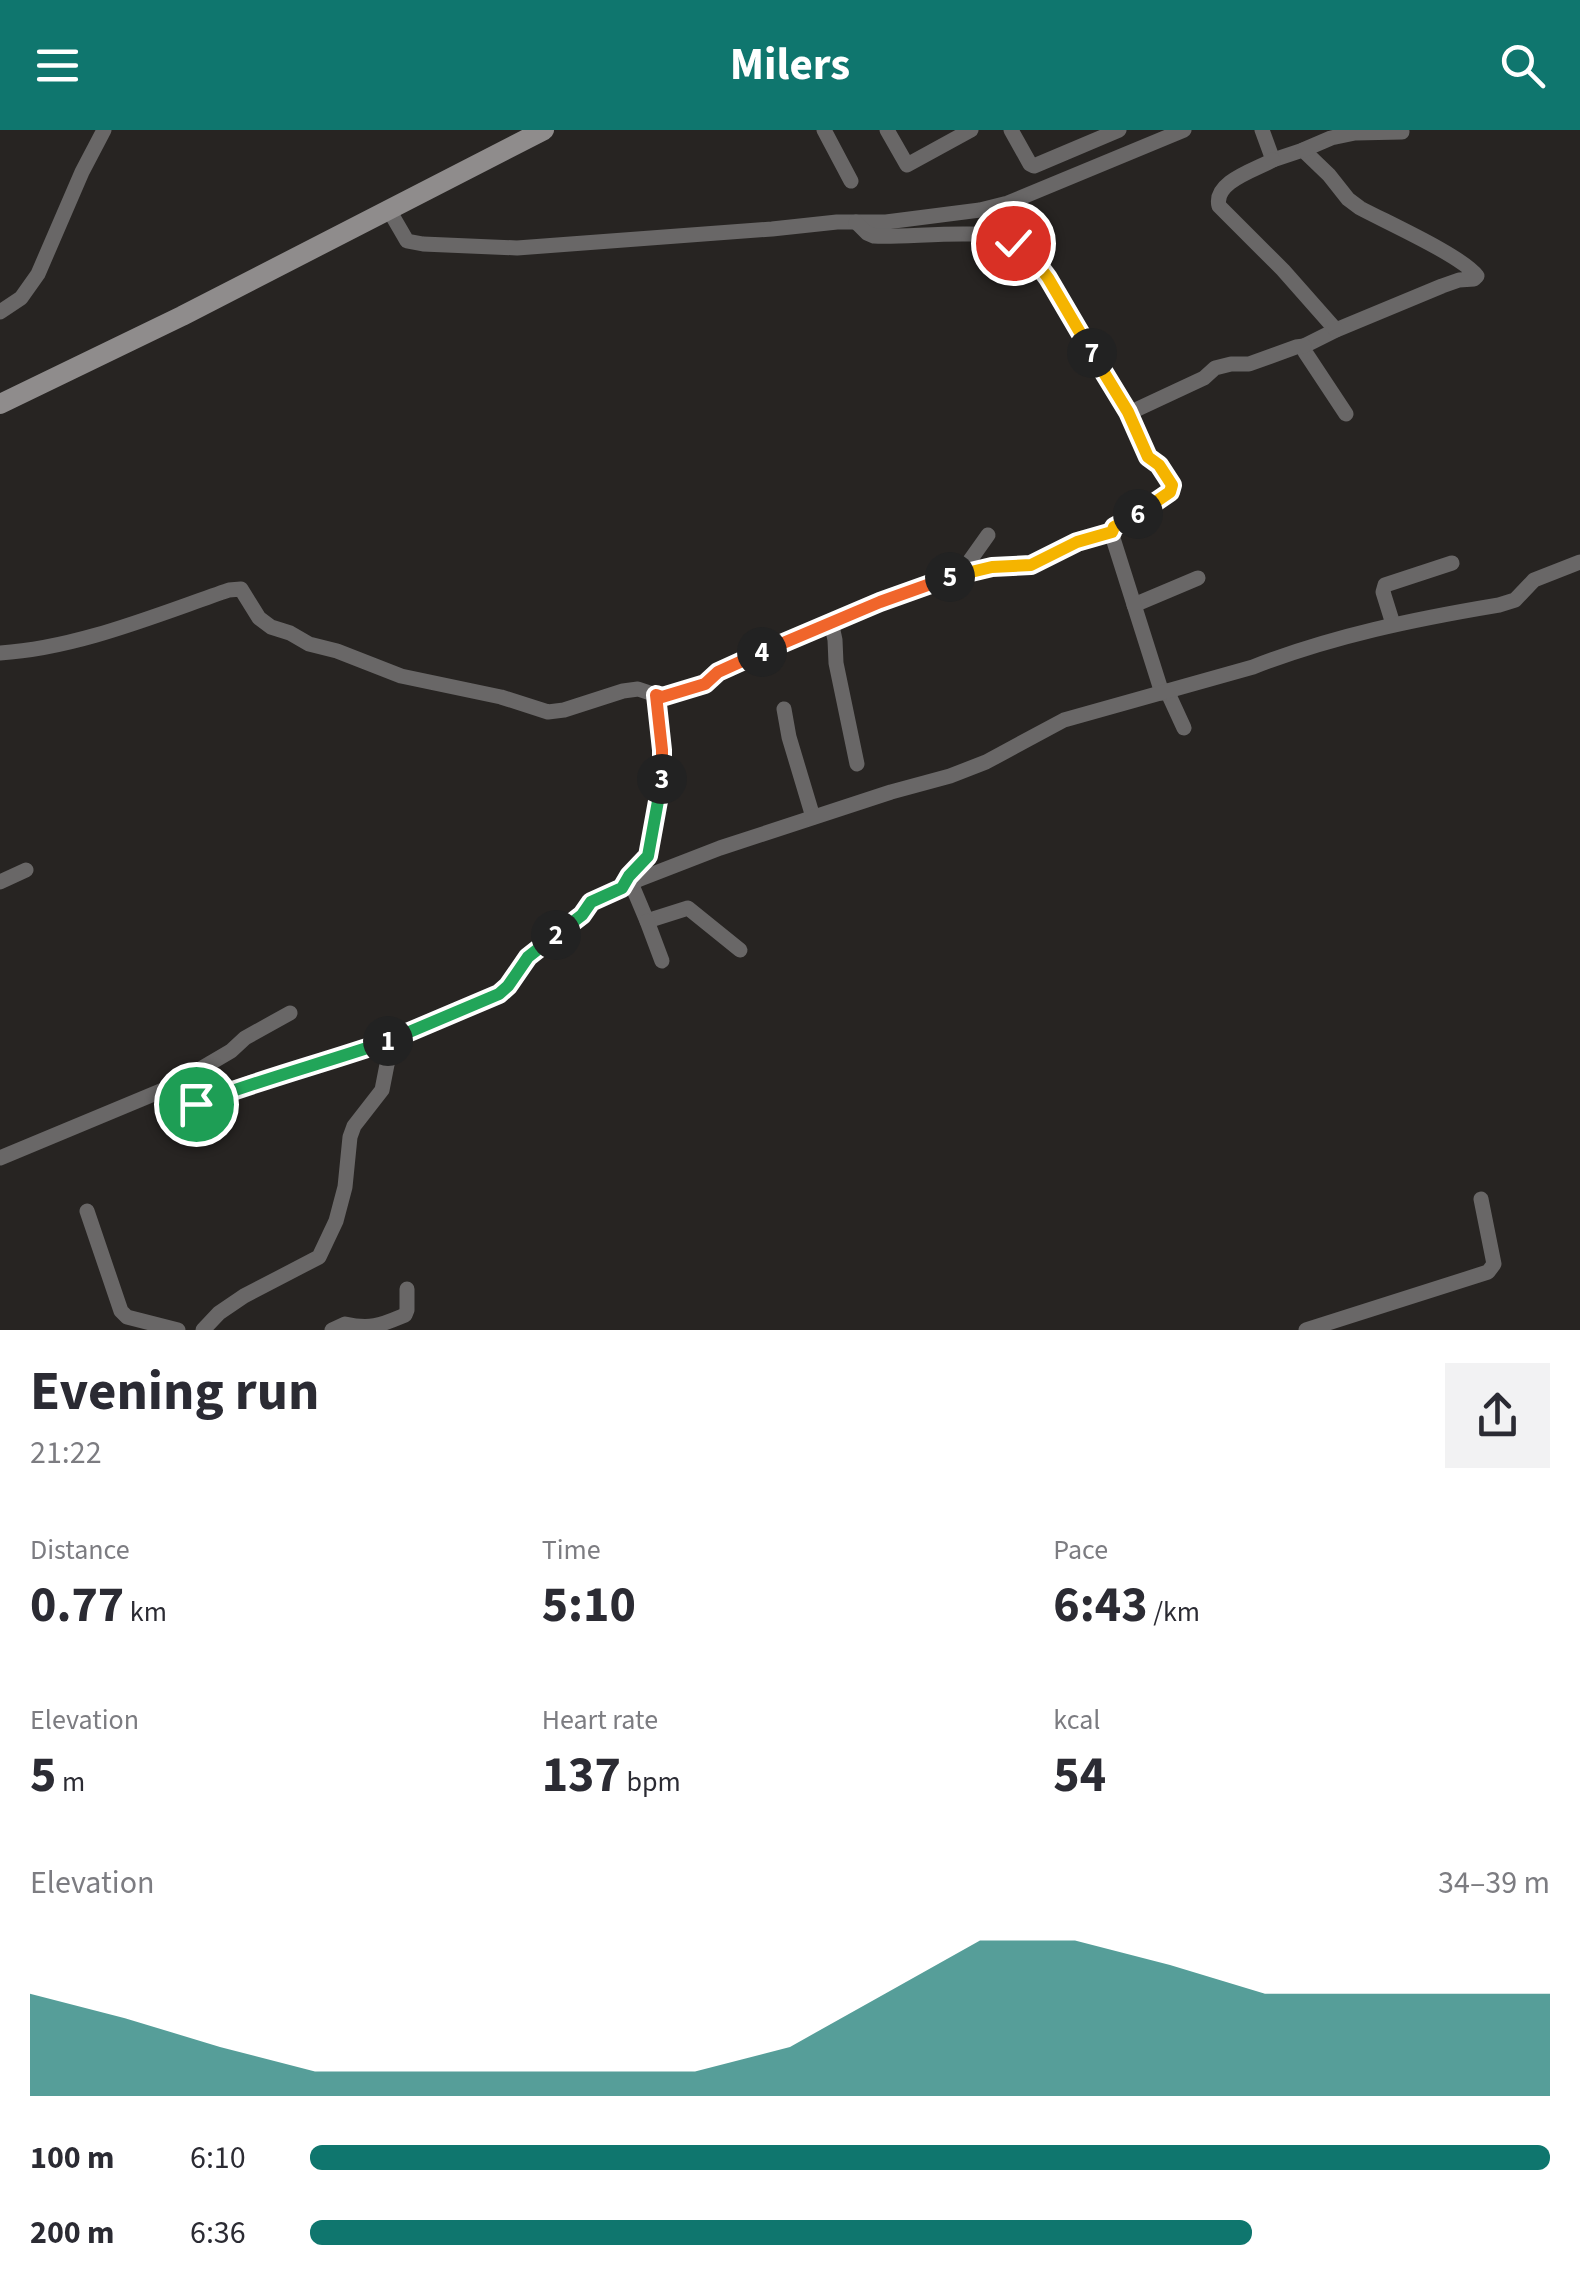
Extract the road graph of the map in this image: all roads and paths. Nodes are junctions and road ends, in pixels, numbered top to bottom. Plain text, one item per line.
1 (104, 130) edge
2 (544, 130) edge
3 (824, 130) edge
4 (887, 130) edge
5 (971, 130) edge
6 (1011, 130) edge
7 (1120, 130) edge
8 (1184, 130) edge
9 (1262, 130) edge
10 (1402, 132) edge
11 (1304, 150) junction
12 (1273, 160) junction
13 (851, 181) dead end
14 (389, 210) junction
15 (856, 222) junction
16 (0, 312) edge
17 (1336, 330) junction
18 (1304, 346) junction
19 (0, 404) edge
20 (1128, 412) junction
21 (1346, 414) dead end
22 (1112, 532) junction
23 (988, 536) dead end
24 (1580, 562) edge
25 (1452, 563) dead end
26 (961, 573) junction
27 (1198, 578) dead end
28 (1134, 604) junction
29 (830, 622) junction
30 (1393, 624) junction
31 (0, 653) edge
32 (1165, 692) junction
33 (656, 695) junction
34 (784, 709) dead end
35 (1184, 728) dead end
36 (858, 764) dead end
37 (814, 818) junction
38 (26, 870) dead end
39 (0, 882) edge
40 (626, 885) junction
41 (647, 921) junction
42 (740, 950) dead end
43 (662, 962) dead end
44 (290, 1014) dead end
45 (392, 1039) junction
46 (174, 1084) junction
47 (0, 1158) edge
48 (1481, 1198) dead end
49 (86, 1211) dead end
50 (407, 1289) dead end
51 (178, 1330) edge
52 (203, 1330) edge
53 (332, 1330) edge
54 (1306, 1330) edge

1 - 16 street
2 - 14 main road
3 - 13 street
4 - 5 street
6 - 7 street
8 - 15 street
9 - 12 street
10 - 11 street
11 - 12 street
11 - 17 street
12 - 17 street
14 - 15 street
14 - 19 main road
15 - 20 street
17 - 18 street
18 - 20 street
18 - 21 street
20 - 22 street
22 - 26 street
22 - 28 street
23 - 26 street
24 - 30 street
25 - 30 street
26 - 29 street
27 - 28 street
28 - 32 street
29 - 33 street
29 - 36 street
30 - 32 street
31 - 33 street
32 - 35 street
32 - 37 street
33 - 40 street
34 - 37 street
37 - 40 street
38 - 39 street
40 - 41 street
40 - 45 street
41 - 42 street
41 - 43 street
44 - 46 street
45 - 46 street
45 - 52 street
46 - 47 street
48 - 54 street
49 - 51 street
50 - 53 street

